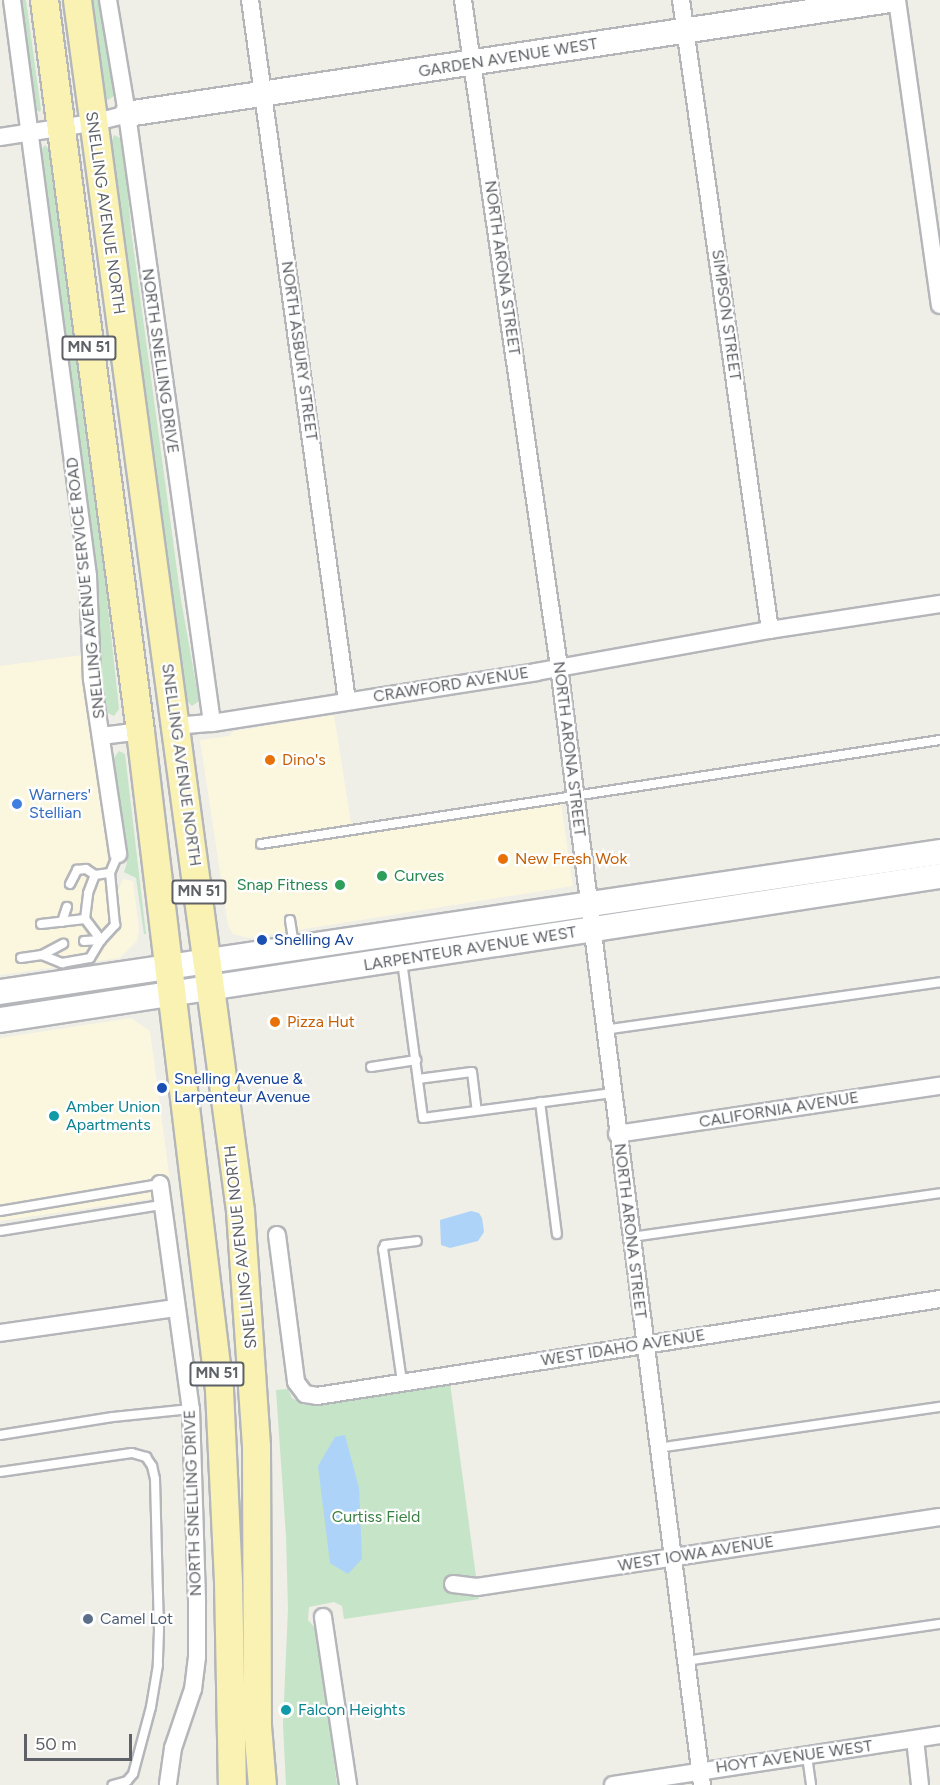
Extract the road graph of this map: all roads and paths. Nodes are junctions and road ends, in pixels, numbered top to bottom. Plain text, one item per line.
1 (12, 0) edge
2 (44, 0) edge
3 (77, 0) edge
4 (108, 0) edge
5 (250, 0) edge
6 (463, 0) edge
7 (681, 0) edge
8 (890, 0) edge
9 (897, 0) edge
10 (686, 31) junction
11 (472, 63) junction
12 (264, 94) junction
13 (127, 114) junction
14 (92, 123) junction
15 (60, 128) junction
16 (30, 132) junction
17 (0, 137) edge
18 (940, 304) edge
19 (940, 604) edge
20 (770, 630) junction
21 (559, 667) junction
22 (132, 672) junction
23 (347, 702) junction
24 (212, 723) junction
25 (175, 726) junction
26 (140, 731) junction
27 (101, 736) junction
28 (940, 740) edge
29 (575, 796) junction
30 (261, 844) dead end
31 (940, 852) edge
32 (118, 854) joint
33 (110, 873) junction
34 (95, 875) junction
35 (940, 876) edge
36 (70, 884) dead end
37 (589, 904) junction
38 (67, 907) dead end
39 (86, 919) junction
40 (290, 920) dead end
41 (63, 922) junction
42 (41, 924) dead end
43 (591, 929) junction
44 (101, 940) junction
45 (84, 941) dead end
46 (63, 944) dead end
47 (295, 949) junction
48 (42, 955) junction
49 (21, 958) dead end
50 (402, 960) junction
51 (207, 962) junction
52 (169, 968) junction
53 (940, 982) edge
54 (209, 989) junction
55 (0, 992) edge
56 (172, 994) junction
57 (0, 1020) edge
58 (604, 1030) junction
59 (416, 1060) junction
60 (371, 1067) dead end
61 (418, 1079) junction
62 (940, 1086) edge
63 (612, 1093) junction
64 (540, 1102) junction
65 (477, 1110) junction
66 (617, 1134) junction
67 (160, 1184) joint
68 (940, 1193) edge
69 (162, 1205) junction
70 (0, 1211) edge
71 (0, 1231) edge
72 (557, 1234) dead end
73 (277, 1235) dead end
74 (631, 1237) junction
75 (417, 1241) dead end
76 (940, 1299) edge
77 (176, 1308) junction
78 (0, 1334) edge
79 (644, 1344) junction
80 (402, 1382) junction
81 (940, 1407) edge
82 (191, 1410) junction
83 (0, 1435) edge
84 (658, 1448) junction
85 (0, 1472) edge
86 (940, 1517) edge
87 (672, 1558) junction
88 (453, 1584) dead end
89 (323, 1617) dead end
90 (940, 1624) edge
91 (686, 1661) junction
92 (940, 1736) edge
93 (915, 1739) junction
94 (807, 1756) junction
95 (701, 1778) edge
96 (113, 1785) edge
97 (168, 1785) edge
98 (232, 1785) edge
99 (262, 1785) edge
100 (348, 1785) edge
101 (613, 1785) edge
102 (811, 1785) edge
103 (920, 1785) edge

1 - 16 street, SNELLING AVENUE SERVICE ROAD
2 - 15 main road, SNELLING AVENUE NORTH / MN 51
3 - 14 main road, SNELLING AVENUE NORTH / MN 51
4 - 13 street, NORTH SNELLING DRIVE
5 - 12 street, NORTH ASBURY STREET
6 - 11 street, NORTH ARONA STREET
7 - 10 street, SIMPSON STREET
8 - 10 main road, GARDEN AVENUE WEST
9 - 18 street
10 - 11 main road, GARDEN AVENUE WEST
10 - 20 street, SIMPSON STREET
11 - 12 main road, GARDEN AVENUE WEST
11 - 21 street, NORTH ARONA STREET
12 - 13 main road, GARDEN AVENUE WEST
12 - 23 street, NORTH ASBURY STREET
13 - 14 street
13 - 24 street, NORTH SNELLING DRIVE
14 - 15 street
14 - 25 main road, SNELLING AVENUE NORTH / MN 51
15 - 16 street
15 - 22 main road, SNELLING AVENUE NORTH / MN 51
16 - 17 street
16 - 27 street, SNELLING AVENUE SERVICE ROAD
19 - 20 street, CRAWFORD AVENUE
20 - 21 street, CRAWFORD AVENUE
21 - 23 street, CRAWFORD AVENUE
21 - 29 street, NORTH ARONA STREET
22 - 25 main road
22 - 26 main road, SNELLING AVENUE NORTH / MN 51
23 - 24 street, CRAWFORD AVENUE
24 - 25 street, CRAWFORD AVENUE
25 - 51 main road, SNELLING AVENUE NORTH / MN 51
26 - 27 street
26 - 52 main road, SNELLING AVENUE NORTH / MN 51
27 - 32 street, SNELLING AVENUE SERVICE ROAD
28 - 29 lane
29 - 30 lane
29 - 37 street, NORTH ARONA STREET
31 - 37 main road, LARPENTEUR AVENUE WEST
32 - 33 lane
33 - 34 lane
33 - 44 lane
34 - 36 lane
34 - 39 lane
35 - 43 main road, LARPENTEUR AVENUE WEST
37 - 43 street, NORTH ARONA STREET
37 - 47 main road, LARPENTEUR AVENUE WEST
38 - 41 lane
39 - 41 lane
39 - 44 lane
40 - 47 lane
41 - 42 lane
43 - 50 main road, LARPENTEUR AVENUE WEST
43 - 58 street, NORTH ARONA STREET
44 - 45 lane
44 - 48 lane
46 - 48 lane
47 - 51 main road, LARPENTEUR AVENUE WEST
48 - 49 lane
50 - 54 main road, LARPENTEUR AVENUE WEST
50 - 59 lane
51 - 52 main road, LARPENTEUR AVENUE WEST
51 - 54 main road, SNELLING AVENUE NORTH / MN 51
52 - 55 main road, LARPENTEUR AVENUE WEST
52 - 56 main road, SNELLING AVENUE NORTH / MN 51
53 - 58 lane
54 - 56 main road, LARPENTEUR AVENUE WEST
54 - 99 main road, SNELLING AVENUE NORTH / MN 51
56 - 57 main road, LARPENTEUR AVENUE WEST
56 - 98 main road, SNELLING AVENUE NORTH / MN 51
58 - 63 street, NORTH ARONA STREET
59 - 60 lane
59 - 61 lane
61 - 65 lane
61 - 65 lane
62 - 66 street, CALIFORNIA AVENUE
63 - 64 lane
63 - 66 street, NORTH ARONA STREET
64 - 65 lane
64 - 72 lane
66 - 74 street, NORTH ARONA STREET
67 - 69 street, NORTH SNELLING DRIVE
67 - 70 lane
68 - 74 lane
69 - 71 lane
69 - 77 street, NORTH SNELLING DRIVE
73 - 80 street, WEST IDAHO AVENUE
74 - 79 street, NORTH ARONA STREET
75 - 80 lane
76 - 79 street, WEST IDAHO AVENUE
77 - 78 street
77 - 82 street, NORTH SNELLING DRIVE
79 - 80 street, WEST IDAHO AVENUE
79 - 84 street, NORTH ARONA STREET
81 - 84 lane
82 - 83 lane
82 - 97 street, NORTH SNELLING DRIVE
84 - 87 street, NORTH ARONA STREET
85 - 96 lane
86 - 87 street, WEST IOWA AVENUE
87 - 88 street, WEST IOWA AVENUE
87 - 91 street, NORTH ARONA STREET
89 - 100 street
90 - 91 lane
91 - 95 street, NORTH ARONA STREET
92 - 93 street, HOYT AVENUE WEST
93 - 94 street, HOYT AVENUE WEST
93 - 103 street
94 - 95 street, HOYT AVENUE WEST
94 - 102 lane
95 - 101 street, HOYT AVENUE WEST

